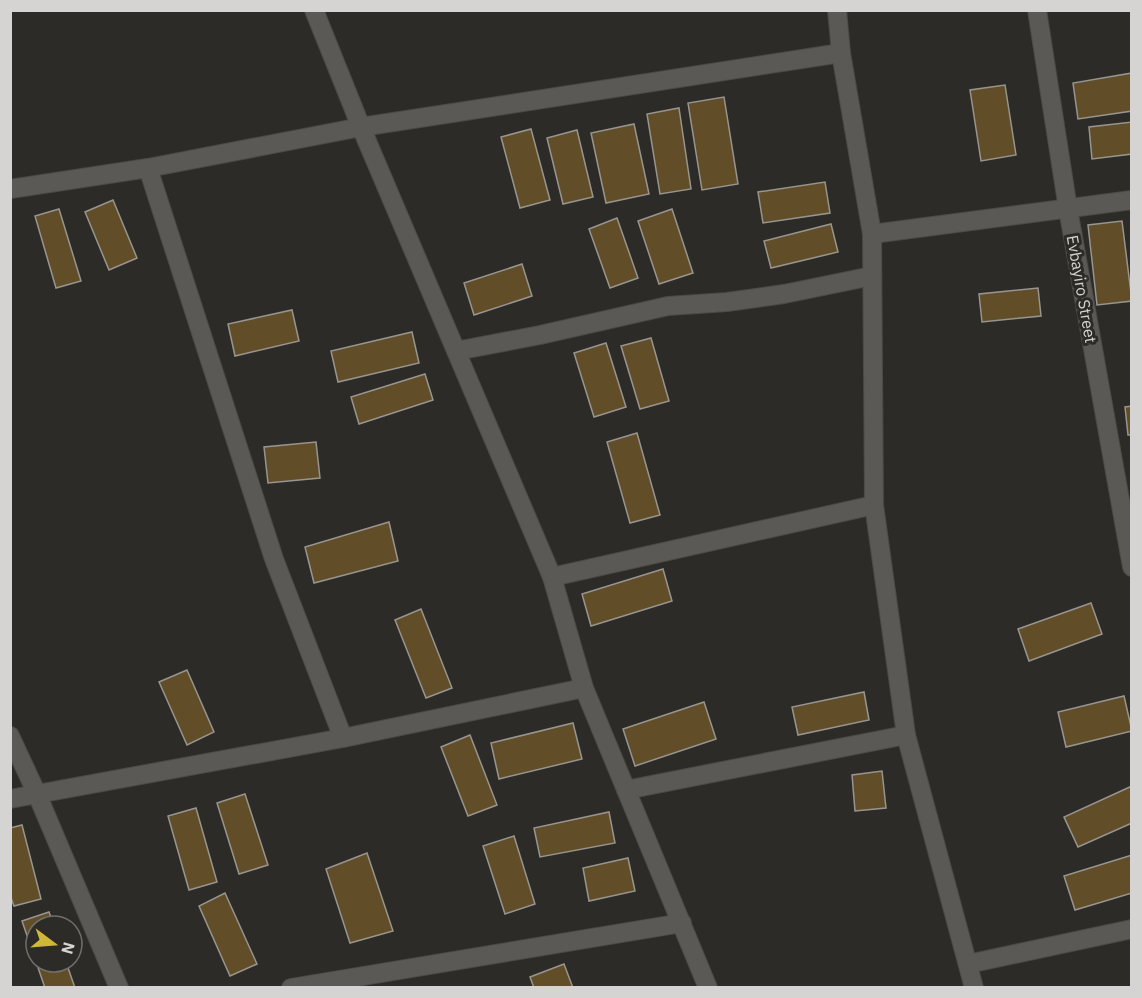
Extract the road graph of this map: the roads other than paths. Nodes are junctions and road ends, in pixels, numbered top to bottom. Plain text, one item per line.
1 (314, 10) edge
2 (837, 10) edge
3 (1037, 10) edge
4 (842, 53) junction
5 (361, 127) junction
6 (148, 168) junction
7 (10, 189) edge
8 (1131, 200) edge
9 (1068, 209) junction
10 (872, 234) junction
11 (872, 276) junction
12 (456, 351) junction
13 (874, 505) junction
14 (1131, 567) edge
15 (552, 577) junction
16 (584, 688) junction
17 (906, 735) junction
18 (10, 736) edge
19 (343, 738) junction
20 (626, 790) junction
21 (37, 794) junction
22 (10, 799) edge
23 (682, 923) junction
24 (1131, 929) edge
25 (968, 964) junction
26 (119, 987) edge
27 (291, 987) edge
28 (708, 987) edge
29 (974, 987) edge

1 - 5 street
2 - 4 street
3 - 9 street, Evbayiro Street
4 - 5 street
4 - 10 street
5 - 6 street
5 - 12 street
6 - 7 street
6 - 19 street
8 - 9 street
9 - 10 street
9 - 14 street, Evbayiro Street
10 - 11 street
11 - 12 street
11 - 13 street
12 - 15 street
13 - 15 street
13 - 17 street
15 - 16 street
16 - 19 street
16 - 20 street
17 - 20 street
17 - 25 street
18 - 21 street
19 - 21 street
20 - 23 street
21 - 22 street
21 - 26 street
23 - 27 street
23 - 28 street
24 - 25 street
25 - 29 street

